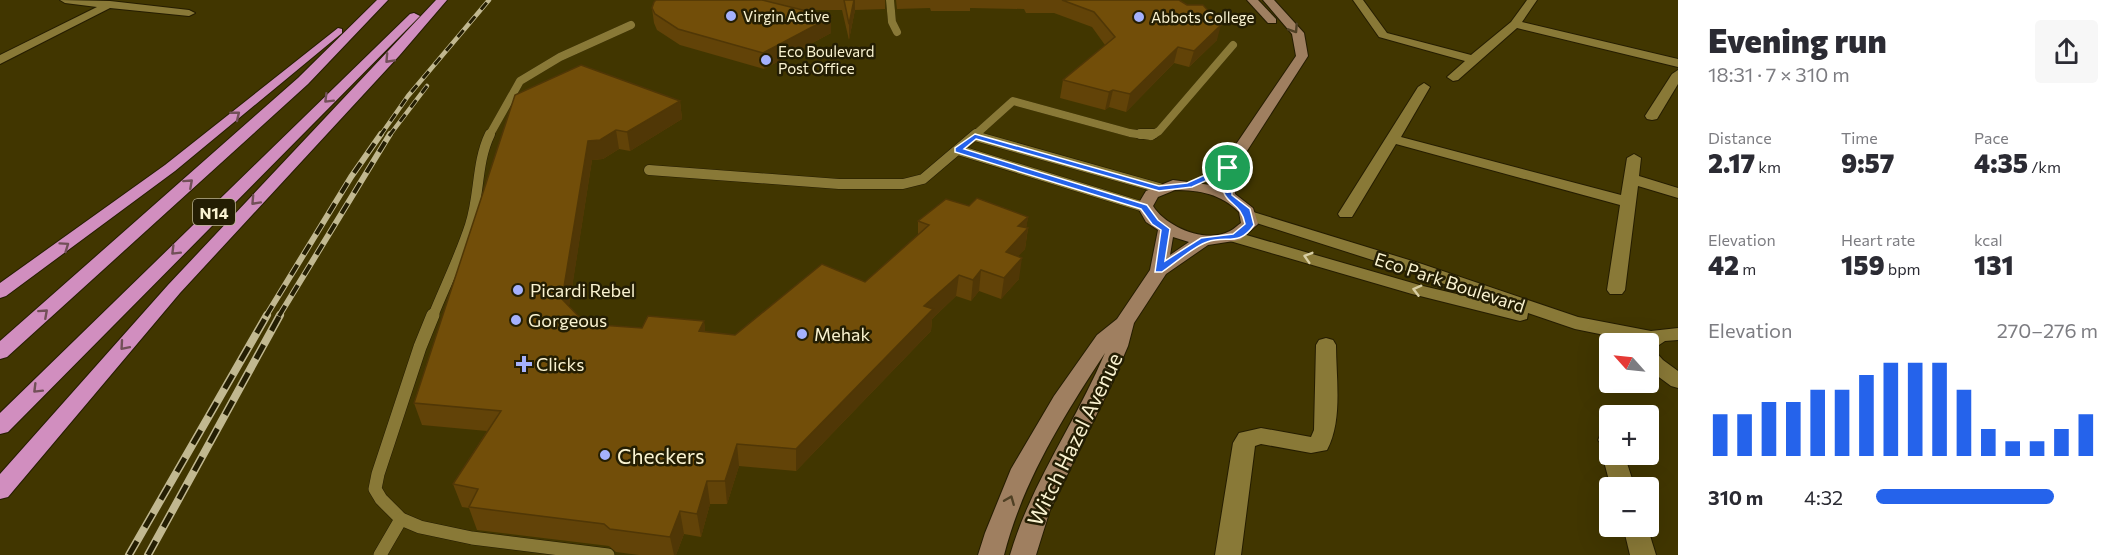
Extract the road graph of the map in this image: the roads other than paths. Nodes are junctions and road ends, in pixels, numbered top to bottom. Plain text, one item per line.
1 (66, 0) edge
2 (383, 0) edge
3 (431, 0) edge
4 (442, 0) edge
5 (890, 0) edge
6 (1252, 0) edge
7 (1268, 0) edge
8 (1358, 0) edge
9 (1532, 0) edge
10 (110, 4) junction
11 (189, 13) dead end
12 (1515, 24) junction
13 (631, 25) dead end
14 (897, 32) dead end
15 (1233, 45) dead end
16 (1472, 59) junction
17 (0, 60) edge
18 (1678, 63) edge
19 (1295, 64) junction
20 (1678, 74) edge
21 (1453, 77) dead end
22 (1424, 87) dead end
23 (1652, 116) dead end
24 (975, 136) junction
25 (1392, 139) junction
26 (958, 150) junction
27 (1634, 158) dead end
28 (1228, 168) junction
29 (649, 170) dead end
30 (1632, 179) junction
31 (1189, 185) junction
32 (1159, 188) junction
33 (1678, 192) edge
34 (1228, 196) junction
35 (1628, 202) junction
36 (1144, 207) junction
37 (1346, 214) dead end
38 (1250, 216) junction
39 (1166, 229) junction
40 (1236, 237) junction
41 (1204, 240) junction
42 (1159, 270) junction
43 (1616, 290) dead end
44 (0, 292) edge
45 (1124, 323) junction
46 (1599, 340) edge
47 (1660, 344) edge
48 (1326, 345) dead end
49 (0, 352) edge
50 (1678, 381) edge
51 (0, 426) edge
52 (0, 490) edge
53 (400, 519) junction
54 (1638, 537) edge
55 (380, 555) edge
56 (608, 555) edge
57 (991, 555) edge
58 (1023, 555) edge
59 (1228, 555) edge
60 (1643, 555) edge

1 - 10 street
44 -> 2 highway
49 -> 2 highway, N14
3 -> 51 highway, N14
4 -> 52 highway
5 - 14 lane
6 - 19 street
7 -> 19 street
8 - 16 street
9 - 12 street
10 - 11 street
10 - 17 street
12 - 16 street
12 - 18 street
13 - 53 lane
15 - 24 lane
16 - 21 street
19 - 28 street
20 - 23 street
22 - 25 street
24 - 26 lane
24 - 32 lane
25 - 35 street
25 - 37 street
26 - 29 lane
26 - 36 lane
27 - 30 street
28 - 31 street
28 - 34 street
30 - 33 street
30 - 35 street
31 - 32 street
31 - 34 street
32 - 36 street
34 - 38 street
35 - 43 street
36 - 39 street
38 - 40 street
38 - 47 street, Eco Park Boulevard
39 - 41 street
39 - 42 street, Witch Hazel Avenue
40 - 41 street
46 -> 40 street, Eco Park Boulevard
41 - 42 street, Witch Hazel Avenue
42 - 45 street, Witch Hazel Avenue
57 -> 45 street, Witch Hazel Avenue
45 - 58 street, Witch Hazel Avenue
47 - 50 street
48 - 59 street
53 - 55 lane
53 - 56 lane
54 - 60 street

